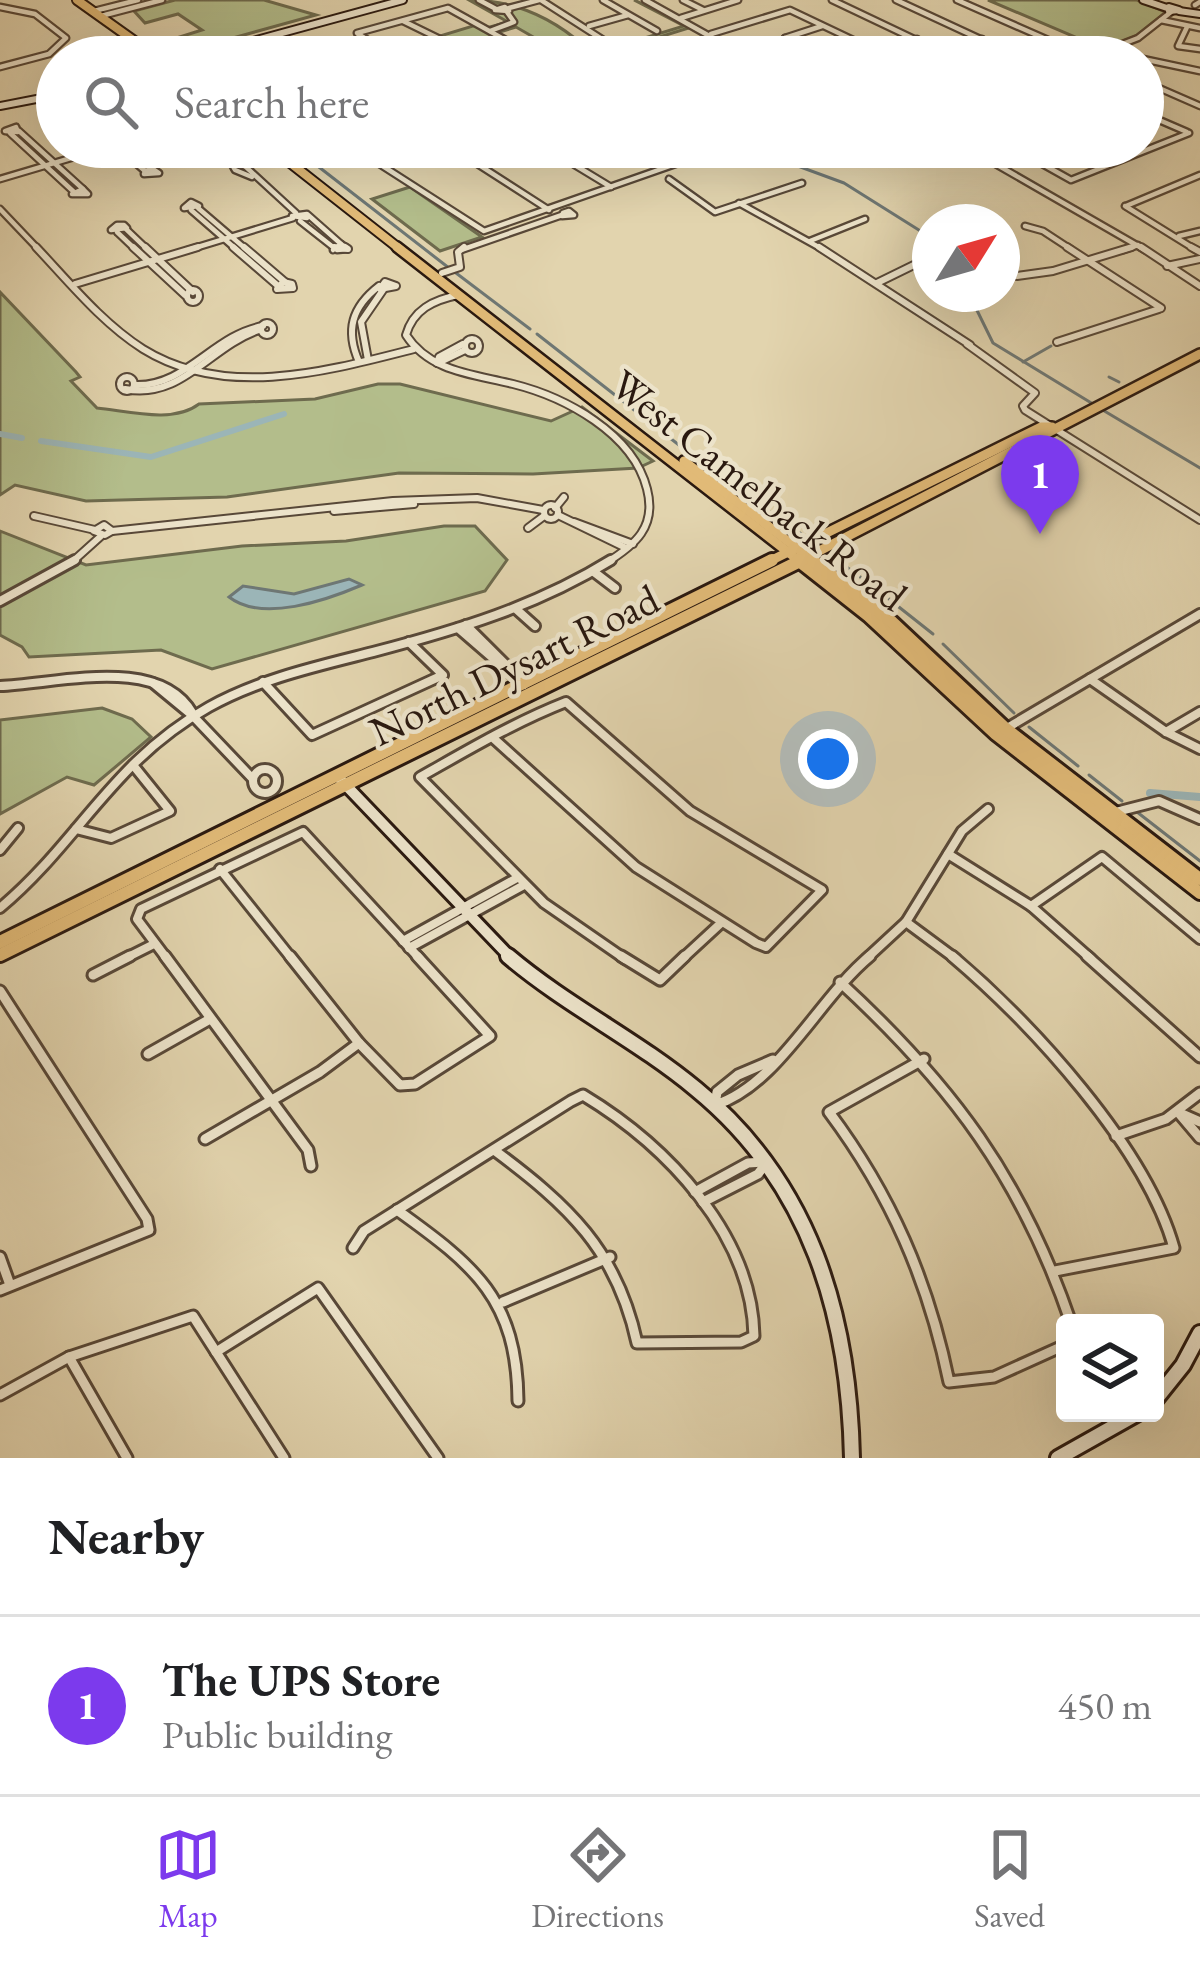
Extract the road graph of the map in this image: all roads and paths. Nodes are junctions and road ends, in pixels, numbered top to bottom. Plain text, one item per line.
1 (77, 0) edge
2 (138, 0) edge
3 (162, 0) edge
4 (403, 0) edge
5 (479, 0) edge
6 (490, 0) edge
7 (540, 0) edge
8 (603, 0) edge
9 (645, 0) edge
10 (683, 0) edge
11 (738, 0) edge
12 (832, 0) edge
13 (896, 0) edge
14 (957, 0) edge
15 (1143, 0) edge
16 (0, 7) edge
17 (504, 9) junction
18 (704, 10) junction
19 (1172, 10) junction
20 (97, 14) junction
21 (630, 14) junction
22 (1200, 14) edge
23 (680, 18) junction
24 (403, 21) junction
25 (1160, 21) junction
26 (589, 26) junction
27 (824, 26) junction
28 (1187, 27) junction
29 (1200, 28) edge
30 (490, 31) junction
31 (657, 31) dead end
32 (711, 34) junction
33 (65, 36) edge
34 (128, 36) edge
35 (271, 36) edge
36 (360, 36) edge
37 (434, 36) edge
38 (499, 36) edge
39 (600, 36) edge
40 (714, 36) edge
41 (792, 36) edge
42 (845, 36) edge
43 (910, 36) edge
44 (975, 36) edge
45 (1040, 36) edge
46 (1134, 36) edge
47 (1200, 49) edge
48 (36, 58) edge
49 (1164, 63) edge
50 (0, 67) edge
51 (1200, 71) edge
52 (1164, 90) edge
53 (36, 97) edge
54 (0, 105) edge
55 (1200, 106) edge
56 (1164, 122) edge
57 (7, 130) edge
58 (1164, 142) edge
59 (36, 152) edge
60 (36, 166) edge
61 (53, 168) edge
62 (147, 168) edge
63 (234, 168) edge
64 (303, 168) edge
65 (305, 168) edge
66 (388, 168) edge
67 (484, 168) edge
68 (579, 168) edge
69 (666, 168) edge
70 (1003, 168) edge
71 (1050, 168) edge
72 (1099, 168) edge
73 (149, 170) dead end
74 (1200, 175) edge
75 (0, 177) edge
76 (65, 179) junction
77 (669, 179) dead end
78 (802, 184) dead end
79 (612, 188) junction
80 (739, 203) junction
81 (0, 209) edge
82 (194, 209) dead end
83 (549, 210) junction
84 (562, 214) dead end
85 (299, 217) junction
86 (865, 219) dead end
87 (1024, 226) dead end
88 (121, 231) dead end
89 (1200, 231) edge
90 (1177, 236) junction
91 (229, 238) junction
92 (809, 241) junction
93 (1138, 245) junction
94 (337, 246) dead end
95 (1196, 257) edge
96 (1090, 260) junction
97 (154, 261) junction
98 (912, 266) edge
99 (1167, 266) junction
100 (450, 271) junction
101 (1020, 275) edge
102 (281, 283) dead end
103 (876, 284) junction
104 (76, 286) junction
105 (1200, 286) edge
106 (381, 288) dead end
107 (189, 293) dead end
108 (463, 294) junction
109 (359, 311) junction
110 (261, 328) dead end
111 (359, 337) junction
112 (349, 338) junction
113 (1057, 342) dead end
114 (464, 347) dead end
115 (414, 349) junction
116 (1200, 354) edge
117 (368, 359) junction
118 (359, 362) junction
119 (437, 363) junction
120 (192, 368) junction
121 (158, 388) junction
122 (1052, 427) junction
123 (564, 497) dead end
124 (556, 512) junction
125 (543, 513) junction
126 (34, 516) dead end
127 (1200, 520) edge
128 (528, 528) dead end
129 (98, 533) junction
130 (631, 546) junction
131 (799, 556) junction
132 (594, 572) junction
133 (615, 589) dead end
134 (0, 601) edge
135 (516, 608) junction
136 (1200, 614) edge
137 (461, 626) junction
138 (535, 626) dead end
139 (407, 641) junction
140 (1090, 679) junction
141 (263, 682) junction
142 (0, 686) edge
143 (528, 689) junction
144 (1200, 712) edge
145 (193, 716) junction
146 (1001, 731) junction
147 (1166, 732) junction
148 (492, 736) junction
149 (1200, 749) edge
150 (133, 765) junction
151 (252, 778) dead end
152 (342, 780) junction
153 (988, 809) dead end
154 (1119, 811) junction
155 (1200, 819) edge
156 (18, 828) dead end
157 (76, 830) junction
158 (0, 850) edge
159 (948, 854) junction
160 (220, 869) junction
161 (1200, 879) edge
162 (521, 882) junction
163 (1200, 893) edge
164 (1030, 906) junction
165 (0, 908) edge
166 (466, 912) junction
167 (906, 922) junction
168 (722, 923) junction
169 (1200, 939) edge
170 (0, 941) edge
171 (154, 944) junction
172 (406, 945) junction
173 (0, 955) edge
174 (93, 975) dead end
175 (839, 982) junction
176 (0, 991) edge
177 (210, 1019) junction
178 (358, 1043) junction
179 (148, 1054) dead end
180 (1200, 1058) edge
181 (923, 1059) junction
182 (773, 1060) junction
183 (1200, 1093) edge
184 (271, 1101) junction
185 (715, 1105) junction
186 (1178, 1112) junction
187 (1200, 1122) edge
188 (1116, 1136) junction
189 (1199, 1136) edge
190 (205, 1138) dead end
191 (494, 1150) junction
192 (767, 1162) junction
193 (311, 1166) dead end
194 (699, 1197) junction
195 (398, 1210) junction
196 (353, 1248) dead end
197 (0, 1257) edge
198 (610, 1257) junction
199 (1055, 1270) junction
200 (5, 1287) edge
201 (503, 1302) junction
202 (1068, 1314) edge
203 (1200, 1333) edge
204 (1056, 1349) edge
205 (216, 1352) junction
206 (69, 1357) junction
207 (1164, 1389) edge
208 (0, 1395) edge
209 (518, 1401) dead end
210 (1123, 1422) edge
211 (128, 1458) edge
212 (284, 1458) edge
213 (438, 1458) edge
214 (852, 1458) edge
215 (1063, 1458) edge

1 - 20 main road
2 - 20 street
3 - 20 street
4 - 35 street
5 - 17 street
6 - 17 street
7 - 17 street
7 - 26 street
8 - 21 street
9 - 23 street
10 - 18 street
11 - 18 street
12 - 43 street
13 - 44 street
14 - 45 street
15 - 19 street
16 - 33 street
17 - 30 street
18 - 23 street
19 - 22 street
19 - 25 street
20 - 34 main road
21 - 26 street
21 - 31 street
23 - 32 street
24 - 30 street
24 - 36 street
24 - 37 street
25 - 28 street
25 - 46 street
26 - 39 street
27 - 32 street
27 - 41 street
27 - 42 street
28 - 29 street
28 - 47 street
30 - 38 street
32 - 40 street
48 - 50 street
49 - 51 street
52 - 55 street
53 - 54 street
56 - 58 street
57 - 59 street
60 - 75 street
61 - 76 street
62 - 73 street
63 - 85 street
64 - 108 main road, West Camelback Road
65 - 100 main road, West Camelback Road
66 - 83 street
67 - 83 street
68 - 79 street
69 - 79 street
70 - 93 street
71 - 72 street
74 - 90 street
76 - 76 street
77 - 80 street
78 - 80 street
79 - 83 street
80 - 92 street
81 - 104 street
82 - 91 street
84 - 100 street
85 - 91 street
85 - 94 street
86 - 92 street
87 - 96 street
88 - 97 street
89 - 90 street
90 - 95 street
91 - 97 street
91 - 102 street
92 - 103 street
93 - 96 street
93 - 99 street
95 - 99 street
96 - 101 street
96 - 113 street
97 - 104 street
97 - 107 street
98 - 103 street
99 - 105 street
100 - 108 main road, West Camelback Road
103 - 122 street
104 - 120 street
106 - 109 street
108 - 115 street
108 - 131 main road, West Camelback Road
109 - 111 street
109 - 112 street
110 - 120 street
111 - 112 street
111 - 117 street
112 - 118 street
114 - 119 street
115 - 117 street
115 - 119 street
116 - 122 main road, North Dysart Road
117 - 118 street
118 - 120 street
119 - 130 street
120 - 121 street
121 - 121 street
122 - 127 street
122 - 131 main road, North Dysart Road
123 - 124 street
124 - 125 street
124 - 130 street
125 - 128 street
125 - 129 street
126 - 129 street
129 - 134 street
130 - 132 street
131 - 143 main road, North Dysart Road
131 - 146 main road, West Camelback Road
132 - 133 street
132 - 135 street
135 - 137 street
135 - 138 street
136 - 140 street
137 - 139 street
137 - 143 street
139 - 141 street
139 - 141 street
140 - 146 street
140 - 147 street
141 - 145 street
142 - 145 street
143 - 152 main road, North Dysart Road
144 - 147 street
145 - 150 street
145 - 151 street
146 - 154 main road, West Camelback Road
146 - 163 main road, West Camelback Road
147 - 149 street
148 - 162 street
148 - 168 street
148 - 168 street
150 - 157 street
150 - 157 street
152 - 166 street
152 - 170 main road, North Dysart Road
152 - 173 main road, North Dysart Road
153 - 159 street
154 - 155 street
154 - 161 main road, West Camelback Road
156 - 158 street
157 - 165 street
159 - 164 street
159 - 167 street
160 - 171 street
160 - 172 street
160 - 178 street
162 - 166 street
162 - 168 street
164 - 169 street
164 - 180 street
166 - 172 street
166 - 185 street
167 - 175 street
167 - 188 street
171 - 174 street
171 - 177 street
172 - 178 street
175 - 181 street
175 - 182 street
176 - 200 street
177 - 179 street
177 - 184 street
178 - 184 street
181 - 199 street
181 - 204 street
182 - 185 street
182 - 185 street
183 - 186 street
184 - 190 street
184 - 193 street
185 - 192 street
186 - 187 street
186 - 188 street
186 - 189 street
188 - 199 street
191 - 194 street
191 - 195 street
191 - 198 street
192 - 194 street
192 - 214 street
194 - 198 street
195 - 196 street
195 - 201 street
197 - 200 street
198 - 201 street
199 - 202 street
201 - 209 street
203 - 207 street
205 - 206 street
205 - 212 street
205 - 213 street
206 - 208 street
206 - 211 street
210 - 215 street

